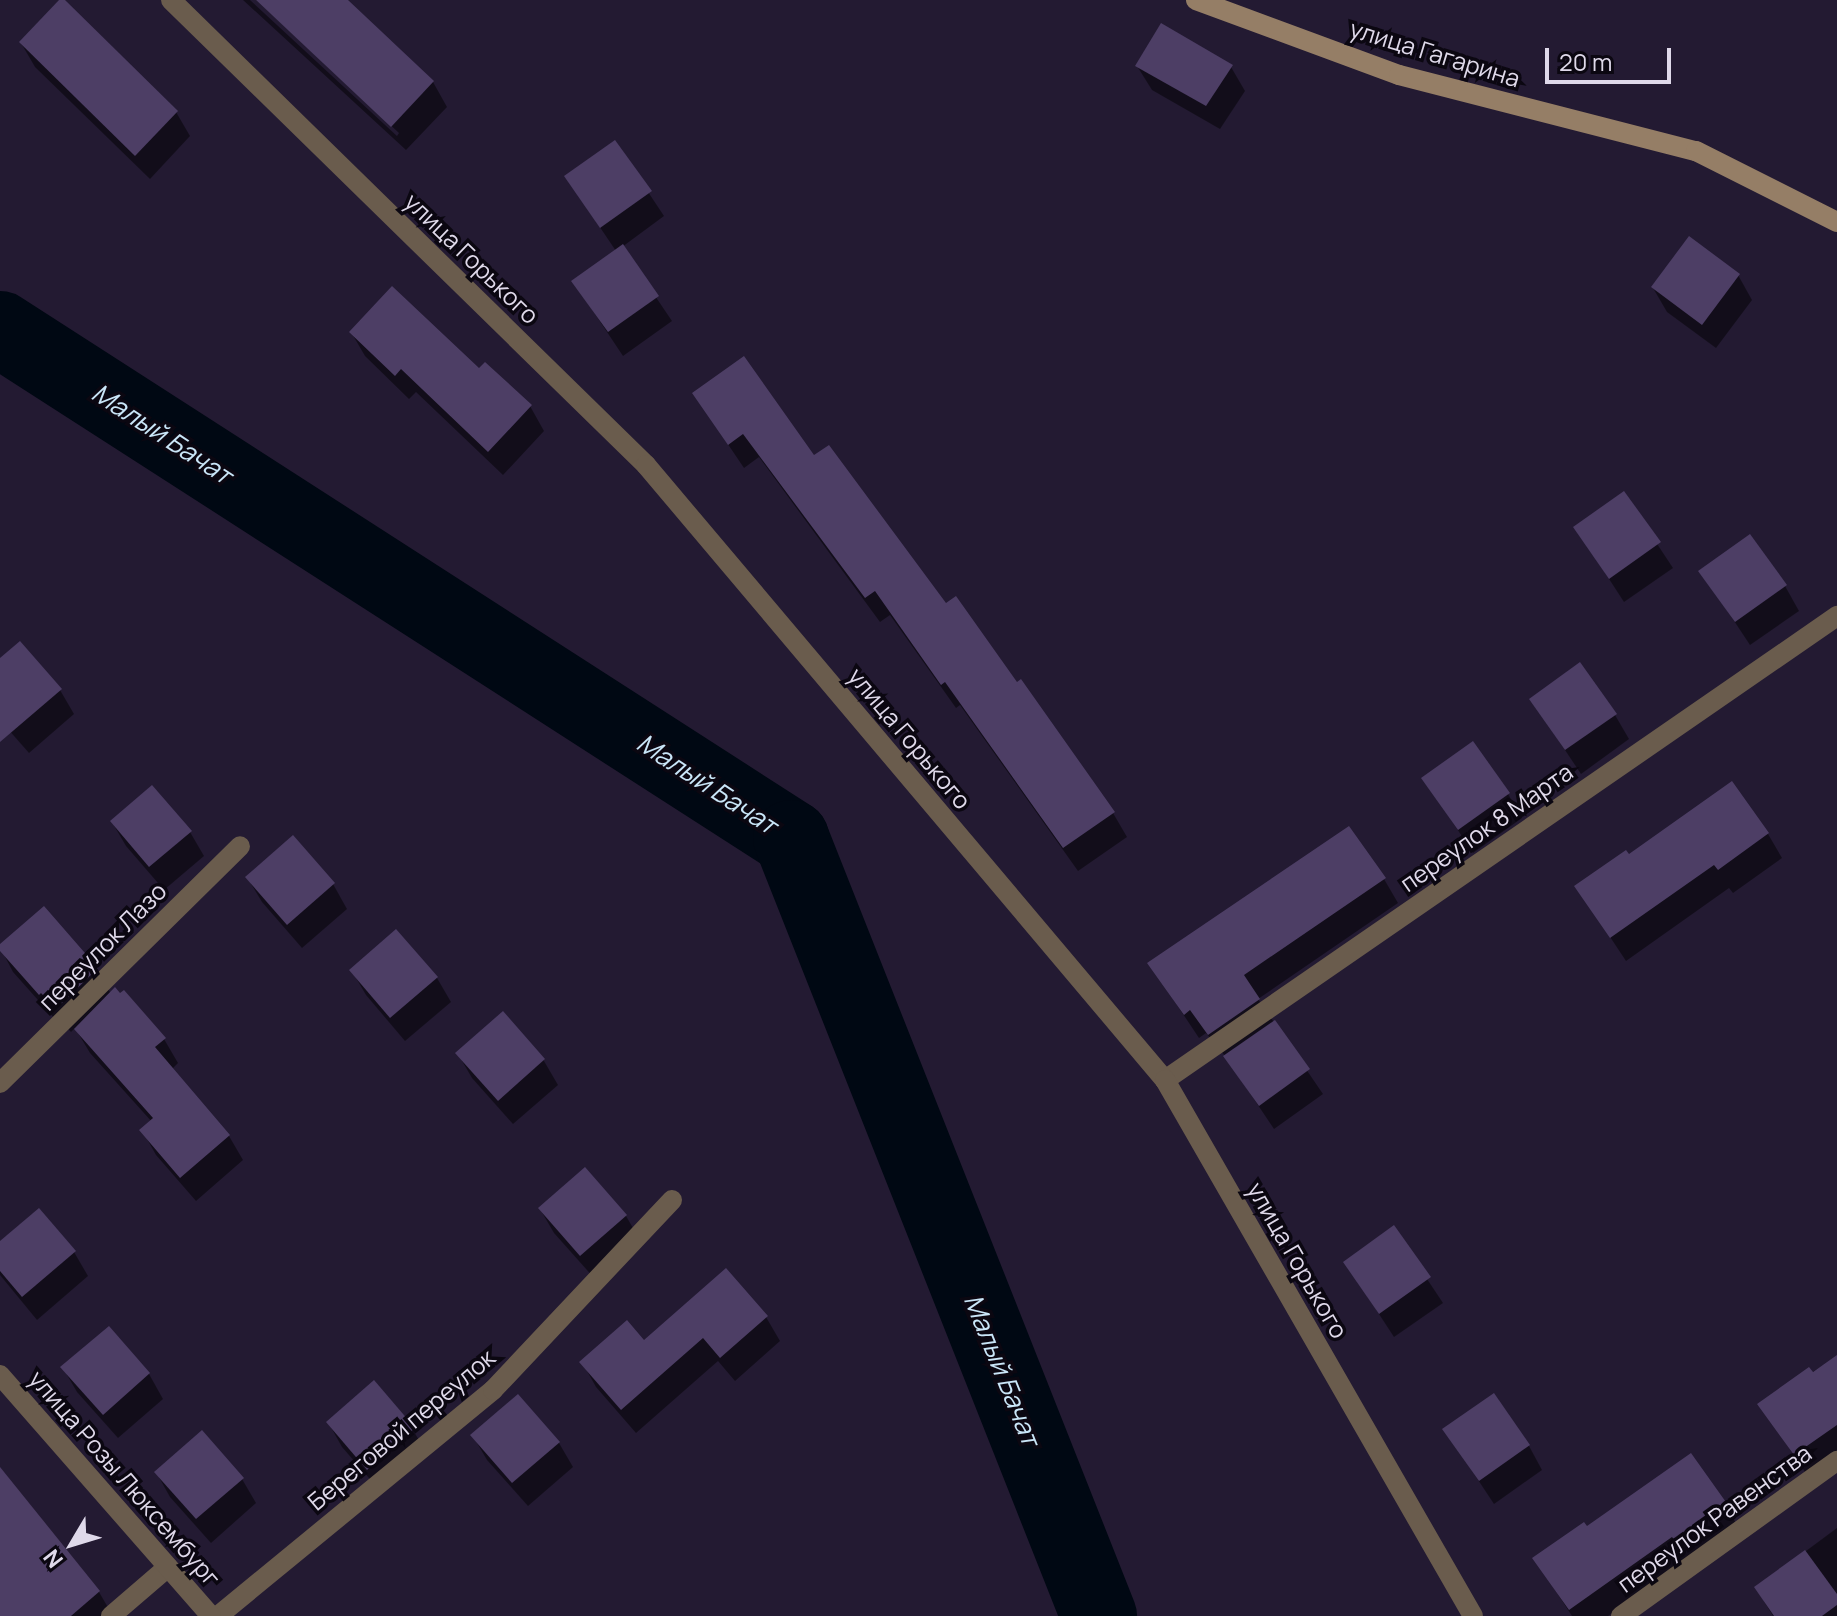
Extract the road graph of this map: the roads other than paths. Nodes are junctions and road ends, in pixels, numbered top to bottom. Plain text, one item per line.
1 (171, 0) edge
2 (1196, 0) edge
3 (1837, 222) edge
4 (1837, 616) edge
5 (240, 846) dead end
6 (1165, 1080) junction
7 (0, 1083) edge
8 (672, 1200) dead end
9 (0, 1375) edge
10 (1837, 1461) edge
11 (168, 1567) junction
12 (111, 1616) edge
13 (211, 1616) edge
14 (218, 1616) edge
15 (1473, 1616) edge
16 (1621, 1616) edge

1 - 6 street, улица Горького
2 - 3 street, улица Гагарина
4 - 6 street, переулок 8 Марта
5 - 7 street, переулок Лазо
6 - 15 street, улица Горького
8 - 14 street, Береговой переулок
9 - 11 street, улица Розы Люксембург
10 - 16 street, переулок Равенства
11 - 12 street
11 - 13 street, улица Розы Люксембург

